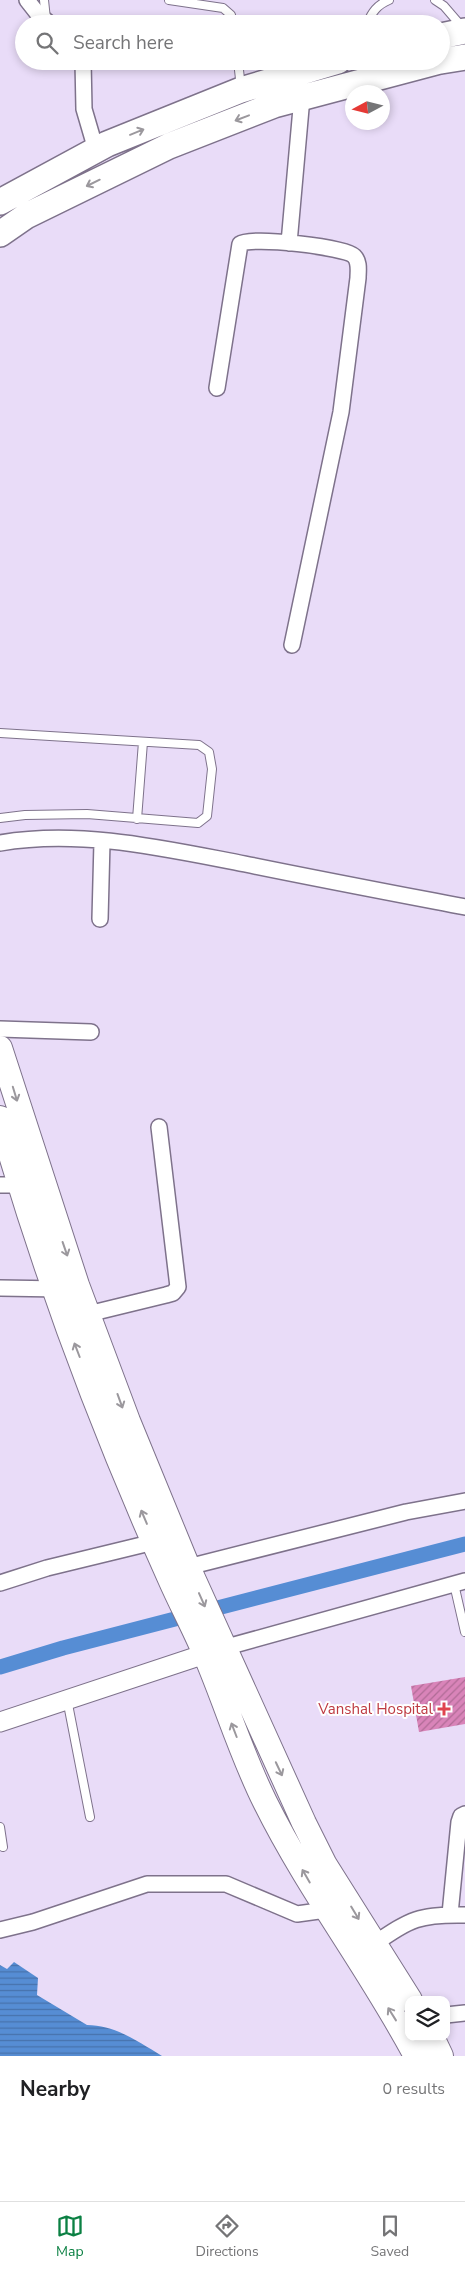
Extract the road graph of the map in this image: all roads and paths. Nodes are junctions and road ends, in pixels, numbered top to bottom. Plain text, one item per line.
1 (27, 0) edge
2 (44, 0) edge
3 (169, 0) edge
4 (389, 0) edge
5 (436, 0) edge
6 (41, 15) edge
7 (47, 15) edge
8 (231, 15) edge
9 (370, 15) edge
10 (465, 31) edge
11 (450, 34) edge
12 (465, 57) edge
13 (450, 60) edge
14 (83, 70) edge
15 (239, 70) edge
16 (307, 70) edge
17 (406, 70) edge
18 (265, 82) junction
19 (241, 90) junction
20 (302, 97) junction
21 (274, 105) junction
22 (96, 150) junction
23 (0, 202) edge
24 (0, 234) edge
25 (289, 243) junction
26 (217, 388) dead end
27 (292, 645) dead end
28 (0, 733) edge
29 (143, 742) junction
30 (0, 818) edge
31 (137, 819) junction
32 (0, 842) edge
33 (102, 842) junction
34 (465, 907) edge
35 (100, 919) dead end
36 (0, 1030) edge
37 (91, 1032) dead end
38 (0, 1048) edge
39 (0, 1118) edge
40 (159, 1127) dead end
41 (10, 1185) edge
42 (0, 1288) edge
43 (66, 1288) junction
44 (88, 1314) junction
45 (465, 1501) edge
46 (154, 1542) junction
47 (182, 1572) junction
48 (0, 1583) edge
49 (460, 1583) edge
50 (465, 1632) edge
51 (210, 1641) junction
52 (67, 1699) junction
53 (0, 1722) edge
54 (465, 1814) edge
55 (90, 1817) dead end
56 (0, 1827) edge
57 (3, 1847) dead end
58 (326, 1910) junction
59 (450, 1914) junction
60 (465, 1915) edge
61 (0, 1930) edge
62 (374, 1944) junction
63 (407, 1996) edge
64 (465, 2013) edge
65 (450, 2015) edge
66 (434, 2041) edge
67 (416, 2056) edge
68 (441, 2056) edge

1 - 6 street
2 - 7 lane
3 - 8 lane
4 - 9 lane
5 - 10 lane
10 - 11 highway
12 - 13 highway
14 - 22 street
15 - 19 lane
16 - 18 highway
17 - 20 highway
18 - 19 highway
18 - 21 highway
22 -> 19 highway
20 - 21 highway
20 - 25 street
21 -> 24 highway
22 - 23 highway
25 - 26 street
25 - 27 street
28 - 29 lane
29 - 31 lane
29 - 31 lane
30 - 31 lane
32 - 33 street
33 - 34 street
33 - 35 street
36 - 37 street
38 -> 43 main road
39 - 41 main road
40 - 44 street
41 - 43 main road
42 - 43 street
43 - 44 main road
46 -> 43 main road
44 -> 47 main road
45 - 47 street
46 - 47 main road
46 - 48 street
47 - 51 main road
49 - 50 lane
49 - 51 street
51 - 52 street
58 -> 51 main road
51 -> 62 main road
52 - 53 street
52 - 55 lane
54 - 59 street
56 - 57 lane
58 - 61 street
67 -> 58 main road
59 - 60 street
59 - 62 street
62 - 63 main road
64 - 65 street
66 - 68 main road

